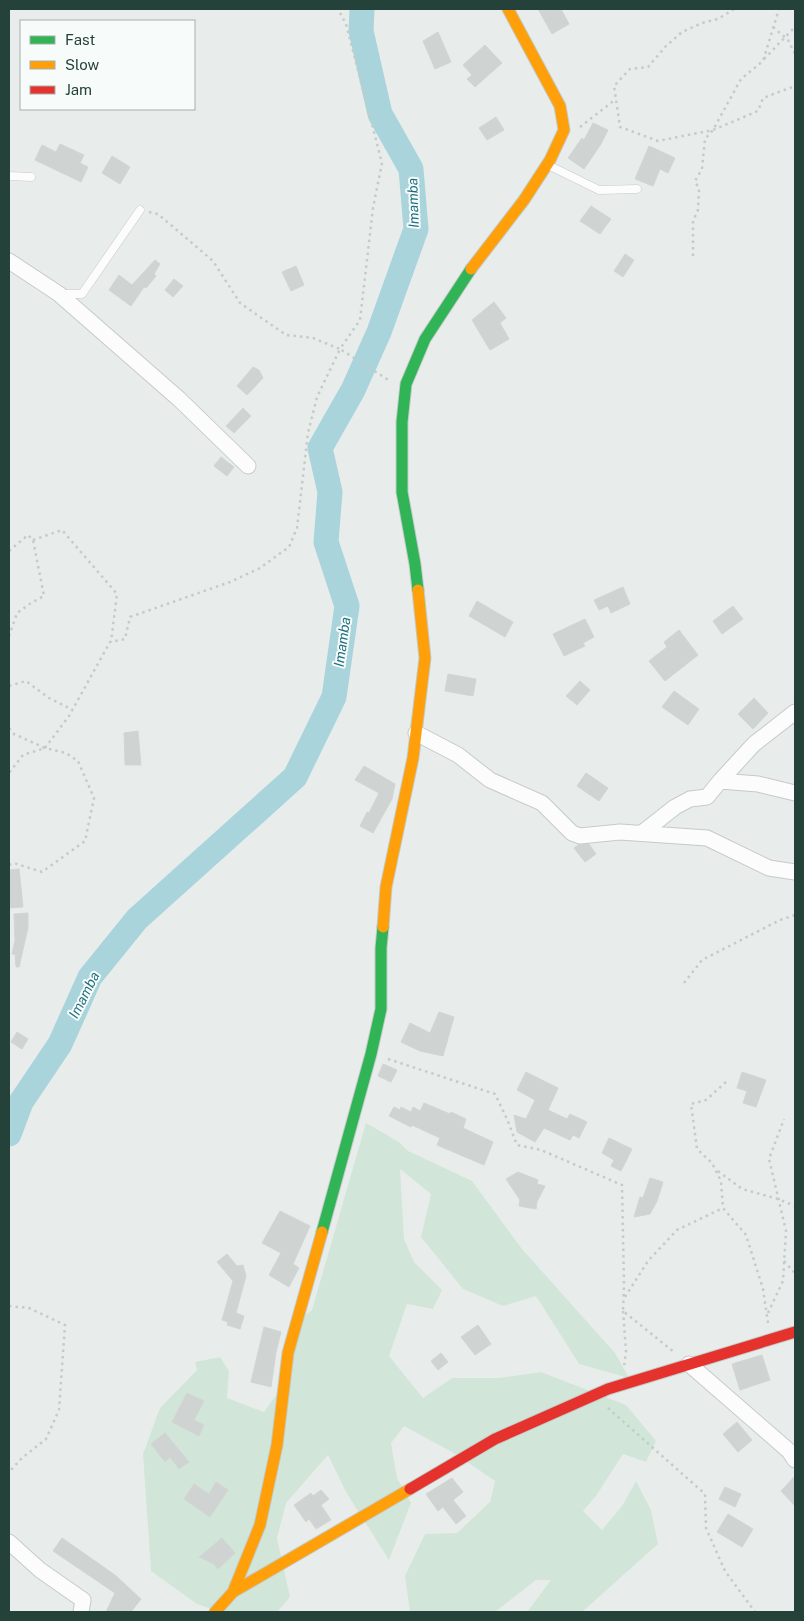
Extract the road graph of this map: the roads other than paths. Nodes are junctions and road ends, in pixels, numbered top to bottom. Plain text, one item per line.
1 (508, 9) edge
2 (547, 164) junction
3 (9, 176) edge
4 (31, 177) dead end
5 (637, 189) dead end
6 (140, 210) road end
7 (9, 261) edge
8 (59, 294) junction
9 (248, 466) dead end
10 (795, 712) edge
11 (416, 733) junction
12 (720, 781) junction
13 (795, 793) edge
14 (642, 833) junction
15 (795, 872) edge
16 (795, 1332) edge
17 (689, 1364) junction
18 (795, 1460) edge
19 (9, 1542) edge
20 (233, 1592) junction
21 (81, 1612) edge
22 (215, 1612) edge

1 - 2 street
2 - 5 lane
2 - 11 street
3 - 4 lane
6 - 8 lane
7 - 8 street
8 - 9 street
10 - 12 street
11 - 14 street
11 - 20 street
12 - 13 street
12 - 14 street
14 - 15 street
16 - 17 street
17 - 18 street
17 - 20 street
19 - 21 street
20 - 22 street

